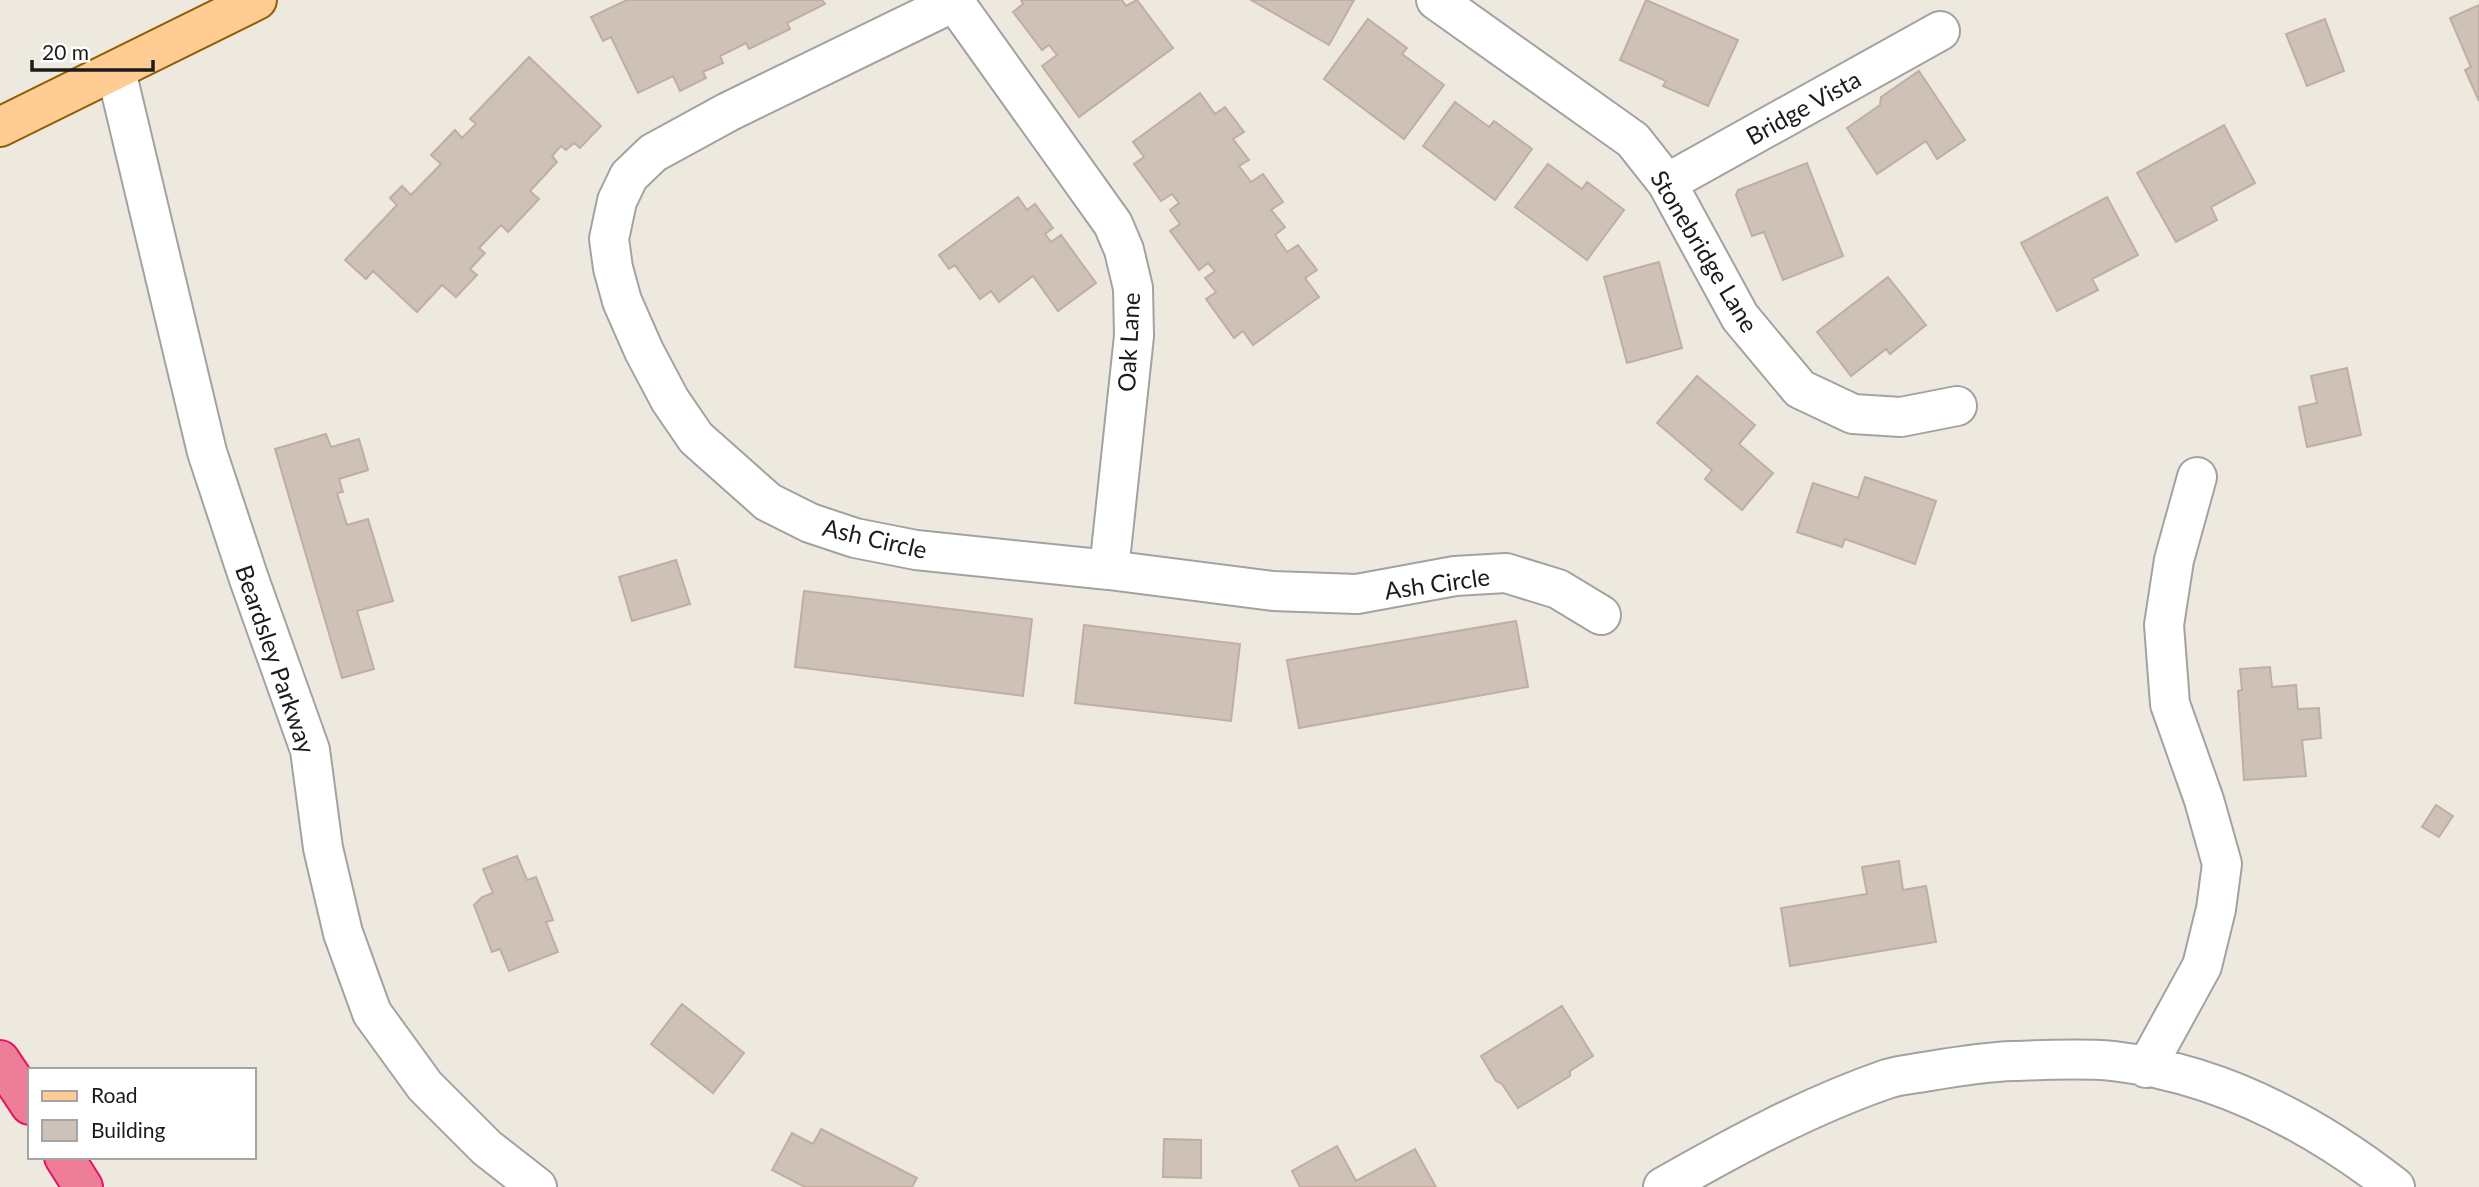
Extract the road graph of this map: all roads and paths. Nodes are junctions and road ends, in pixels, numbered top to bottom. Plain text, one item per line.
1 (257, 0) edge
2 (1436, 0) edge
3 (954, 1) edge
4 (1940, 31) dead end
5 (116, 71) junction
6 (0, 127) edge
7 (1667, 183) junction
8 (1957, 406) dead end
9 (2197, 477) dead end
10 (1109, 570) junction
11 (1601, 615) dead end
12 (0, 1060) edge
13 (2146, 1068) junction
14 (28, 1102) edge
15 (65, 1159) edge
16 (83, 1187) edge
17 (537, 1187) edge
18 (1663, 1187) edge
19 (2395, 1187) edge

1 - 5 main road
2 - 7 street, Stonebridge Lane
3 - 10 street, Oak Lane
3 - 10 street, Ash Circle
4 - 7 street, Bridge Vista
5 - 6 main road
5 - 17 street, Beardsley Parkway
7 - 8 street, Stonebridge Lane
9 - 13 street
10 - 11 street, Ash Circle
12 - 14 highway
13 - 18 street
13 - 19 street
15 - 16 highway

